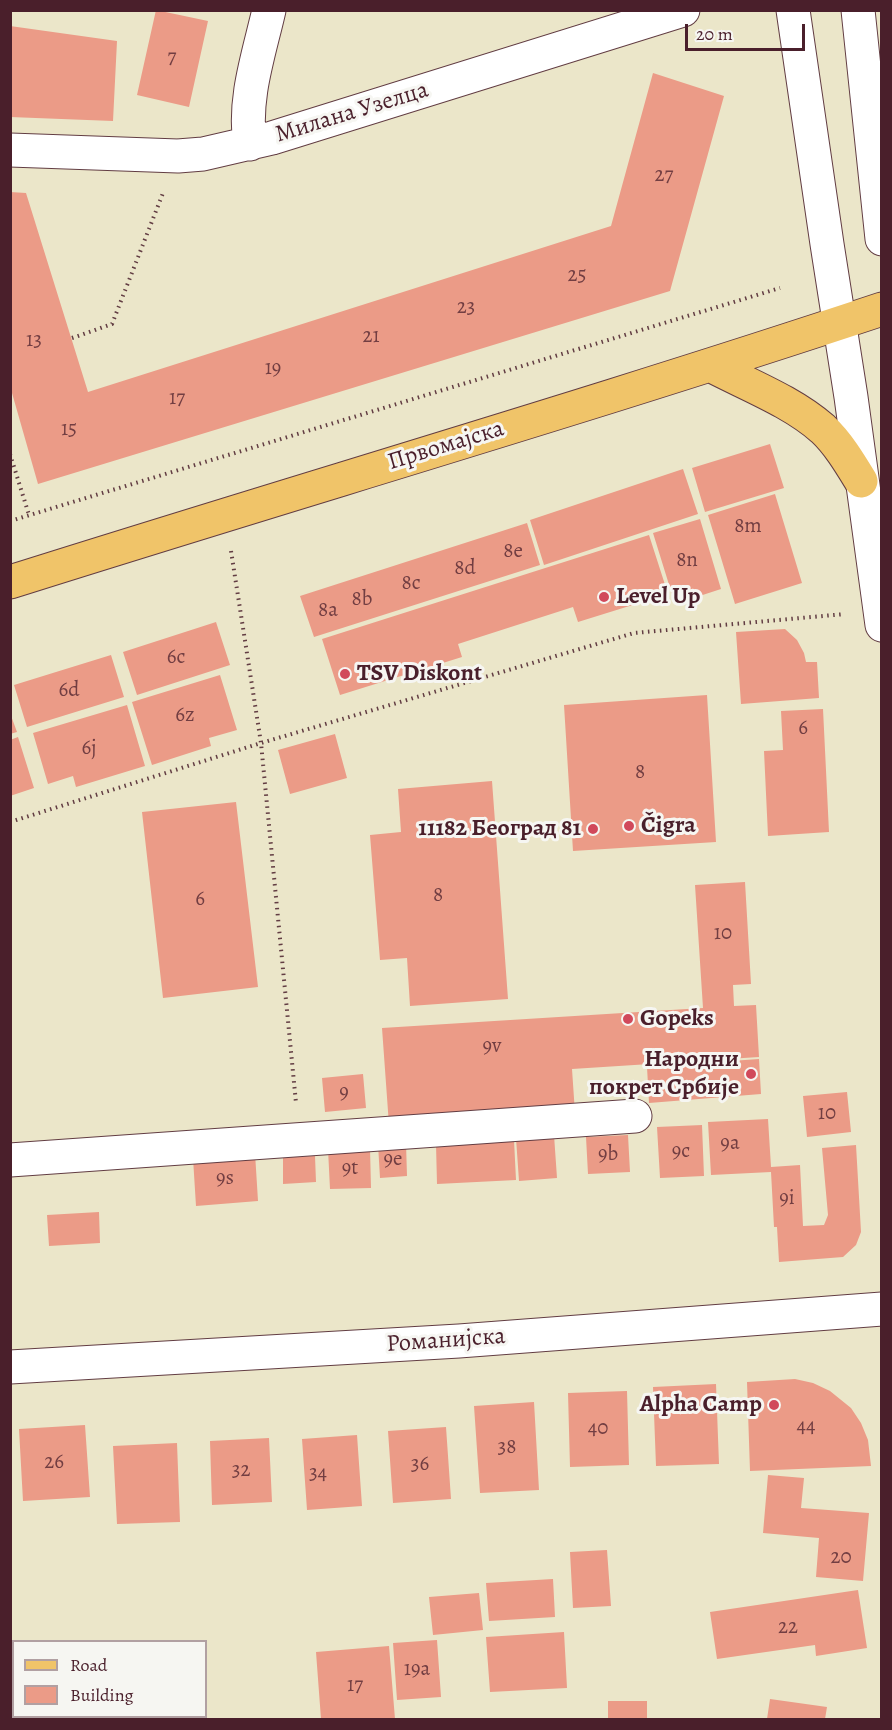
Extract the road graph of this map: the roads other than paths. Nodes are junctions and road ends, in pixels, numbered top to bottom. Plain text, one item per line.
1 (270, 10) edge
2 (683, 10) edge
3 (793, 10) edge
4 (858, 10) edge
5 (250, 144) junction
6 (10, 150) edge
7 (882, 239) edge
8 (882, 309) edge
9 (840, 323) junction
10 (710, 366) junction
11 (861, 481) junction
12 (10, 582) edge
13 (881, 618) edge
14 (635, 1116) dead end
15 (10, 1160) edge
16 (882, 1309) edge
17 (10, 1366) edge

1 - 5 street
2 - 5 street, Милана Узелца
3 - 9 street
4 - 7 street
5 - 6 street, Милана Узелца
8 - 9 main road, Првомајска
9 - 10 main road, Првомајска
9 - 11 street
10 - 11 main road
10 - 12 main road, Првомајска
11 - 13 street
14 - 15 street
16 - 17 street, Романијска

